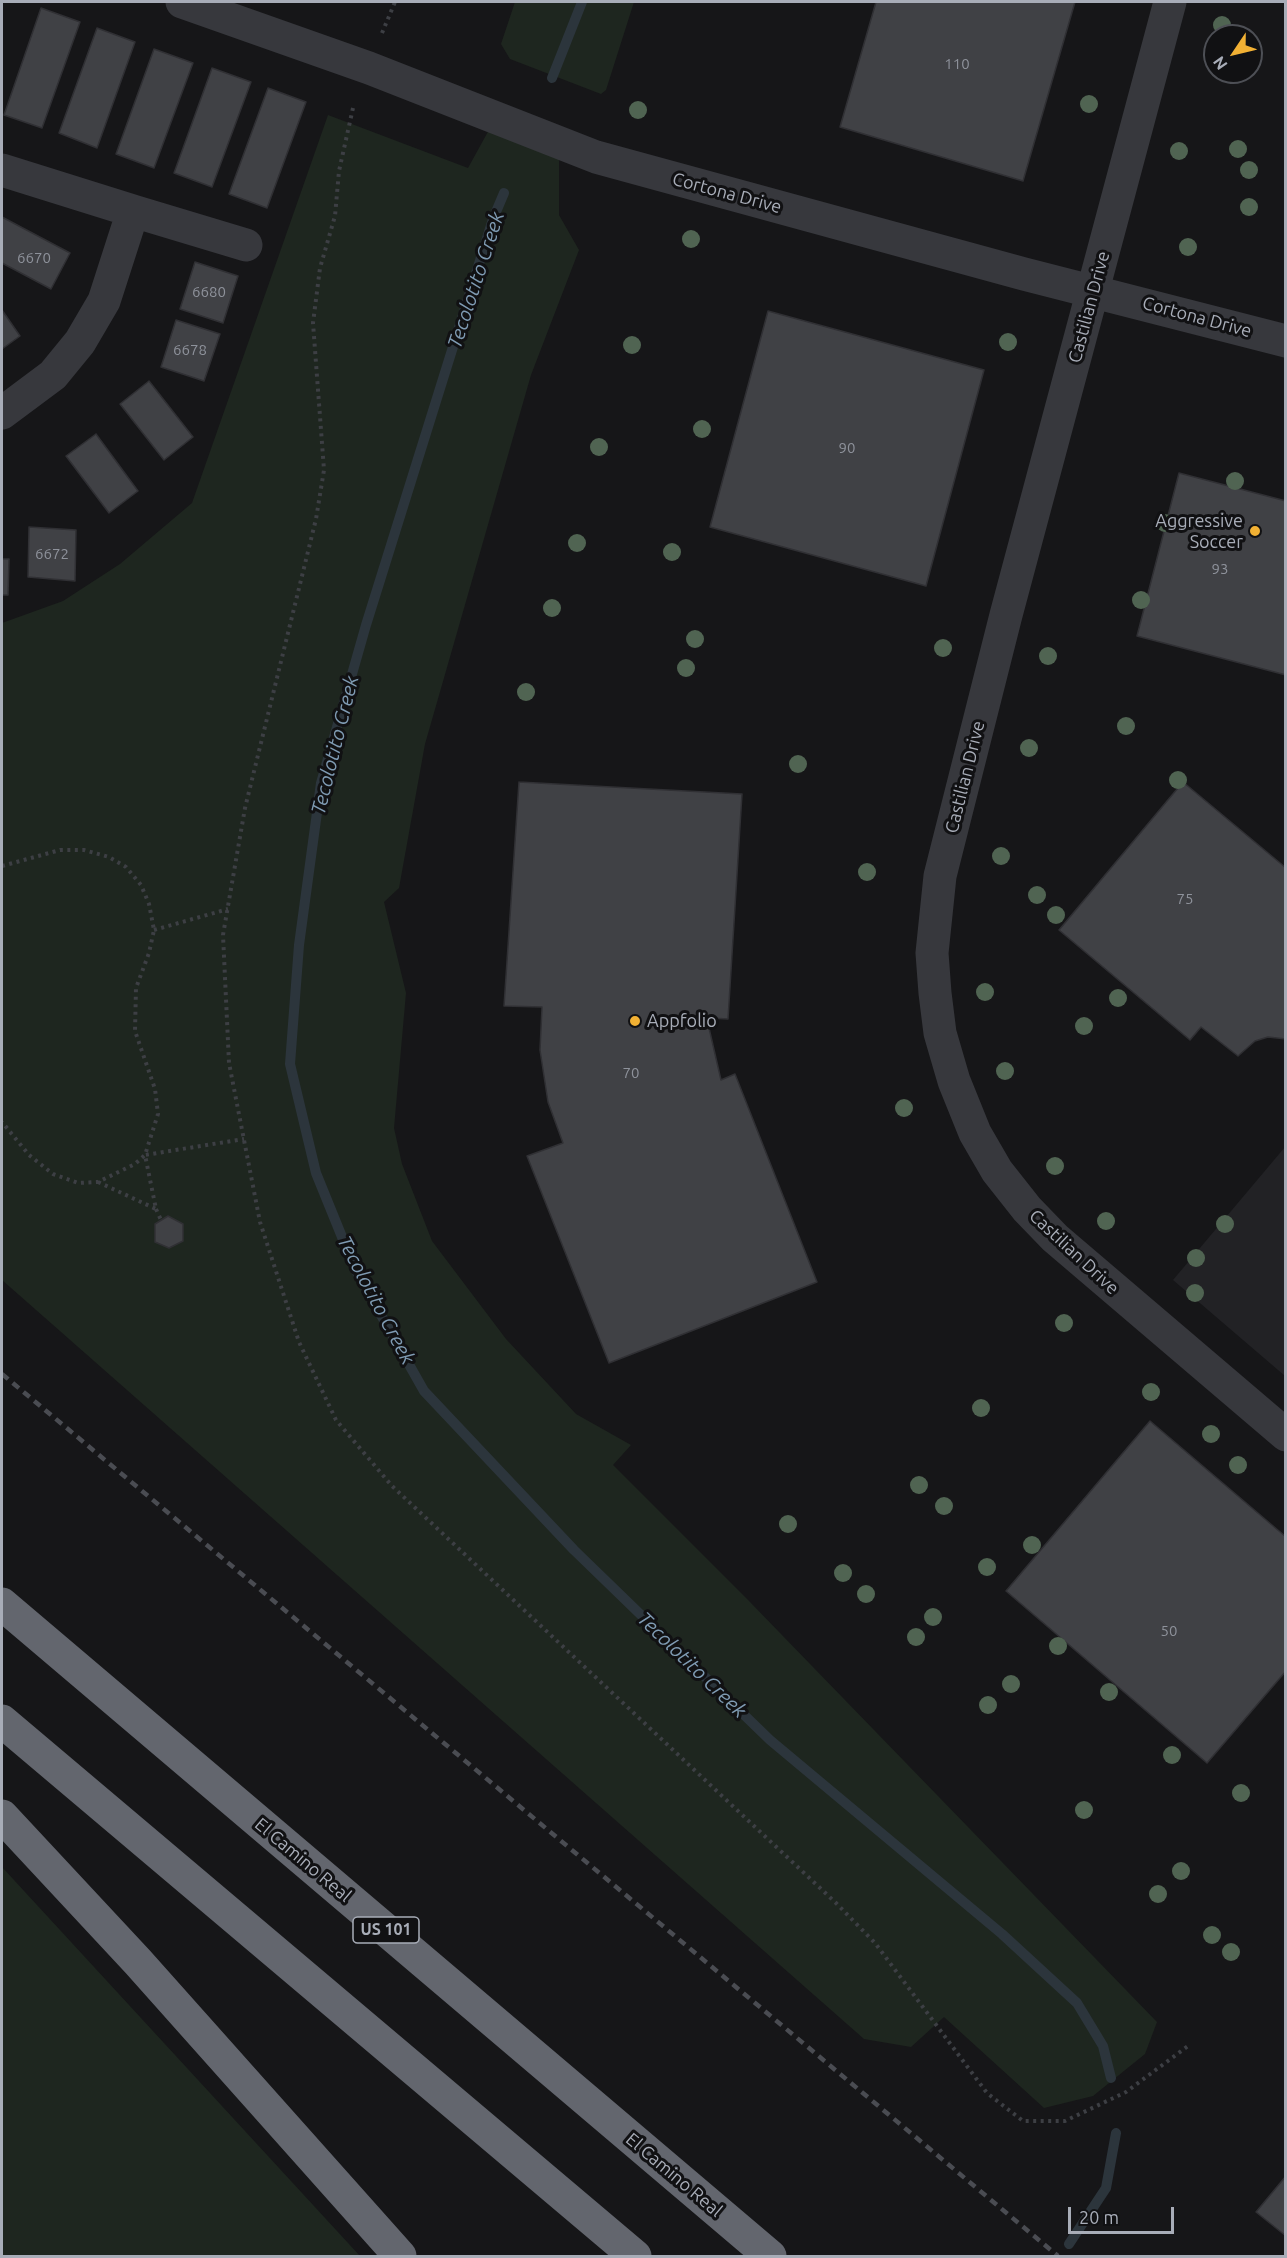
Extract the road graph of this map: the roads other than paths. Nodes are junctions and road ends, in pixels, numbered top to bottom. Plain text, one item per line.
1 (182, 2) edge
2 (1170, 2) edge
3 (2, 170) edge
4 (133, 211) junction
5 (246, 245) dead end
6 (1093, 290) junction
7 (1286, 341) edge
8 (2, 413) edge
9 (1286, 1435) edge
10 (2, 1604) edge
11 (2, 1721) edge
12 (2, 1816) edge
13 (400, 2256) edge
14 (635, 2256) edge
15 (770, 2256) edge

1 - 6 street, Cortona Drive
2 - 6 street, Castilian Drive
3 - 4 street
4 - 5 street
4 - 8 street
6 - 7 street, Cortona Drive
6 - 9 street, Castilian Drive
10 - 15 highway, El Camino Real / US 101
11 - 14 highway
12 - 13 highway

